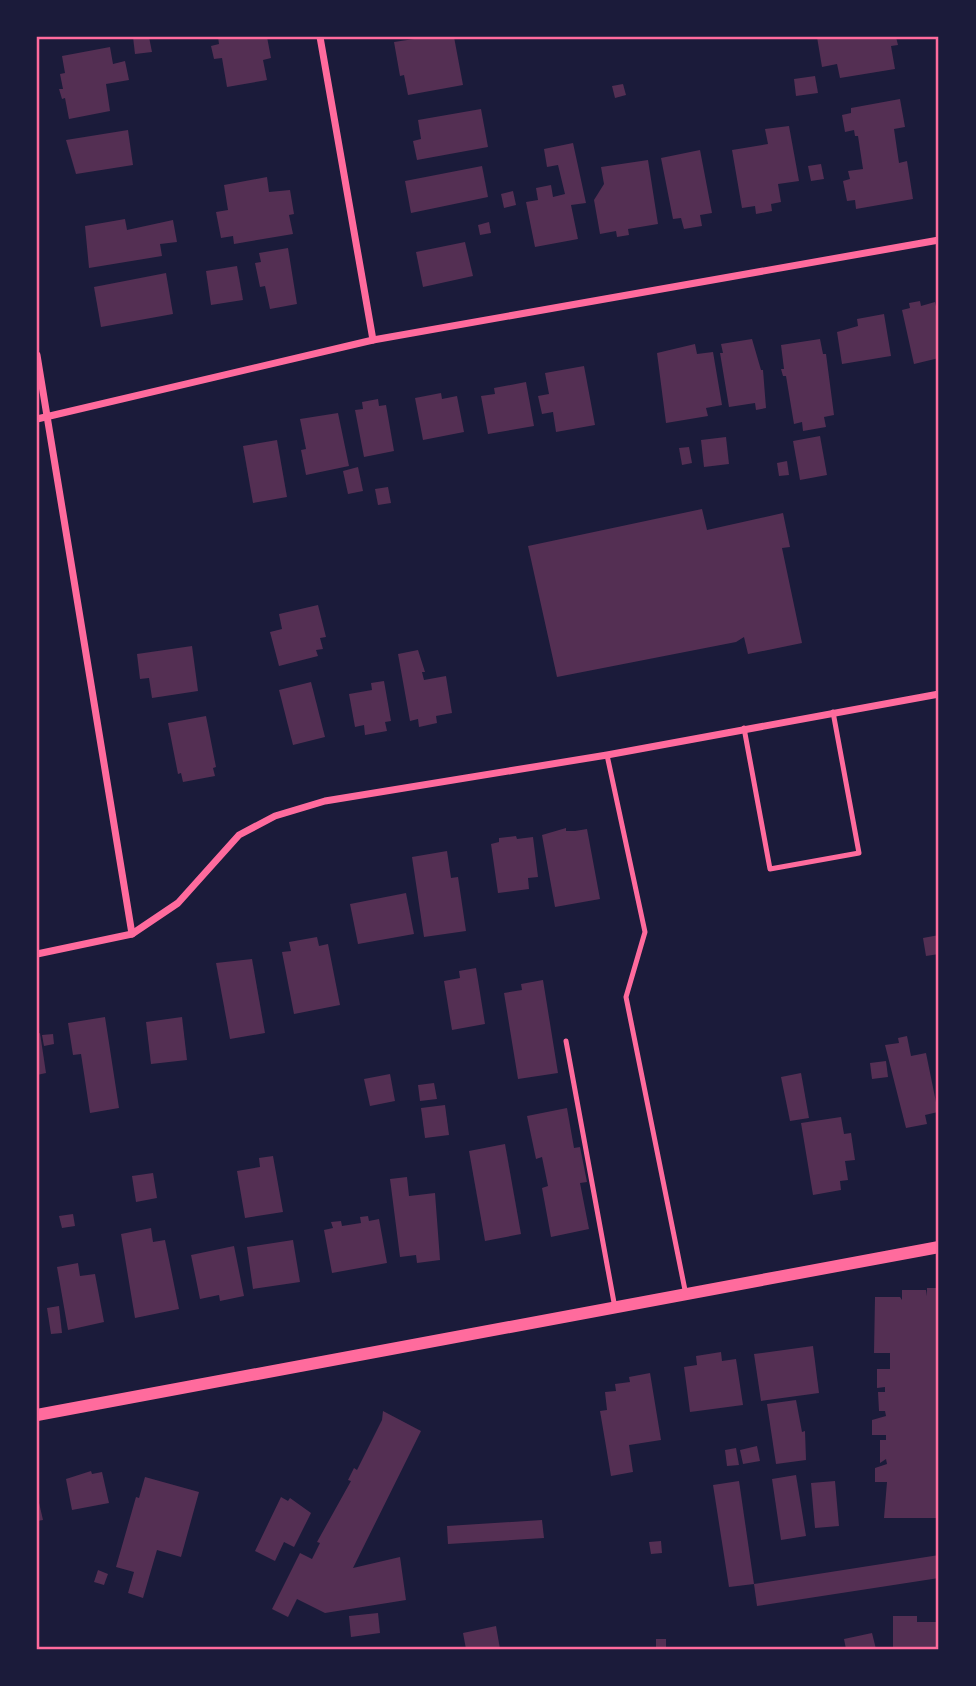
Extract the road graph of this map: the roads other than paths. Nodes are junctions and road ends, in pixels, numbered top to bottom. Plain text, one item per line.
1 (320, 37) edge
2 (939, 240) edge
3 (373, 340) junction
4 (37, 355) edge
5 (47, 417) junction
6 (37, 419) edge
7 (939, 694) edge
8 (833, 712) junction
9 (744, 728) junction
10 (607, 755) junction
11 (132, 934) junction
12 (37, 954) edge
13 (566, 1041) dead end
14 (939, 1247) edge
15 (686, 1295) junction
16 (615, 1308) junction
17 (37, 1415) edge

1 - 3 street
2 - 3 street
3 - 5 street
4 - 5 street
5 - 6 street
5 - 11 street
7 - 8 street
8 - 9 street
8 - 9 lane
9 - 10 street
10 - 11 street
10 - 15 lane
11 - 12 street
13 - 16 lane
14 - 15 street
15 - 16 street
16 - 17 street

